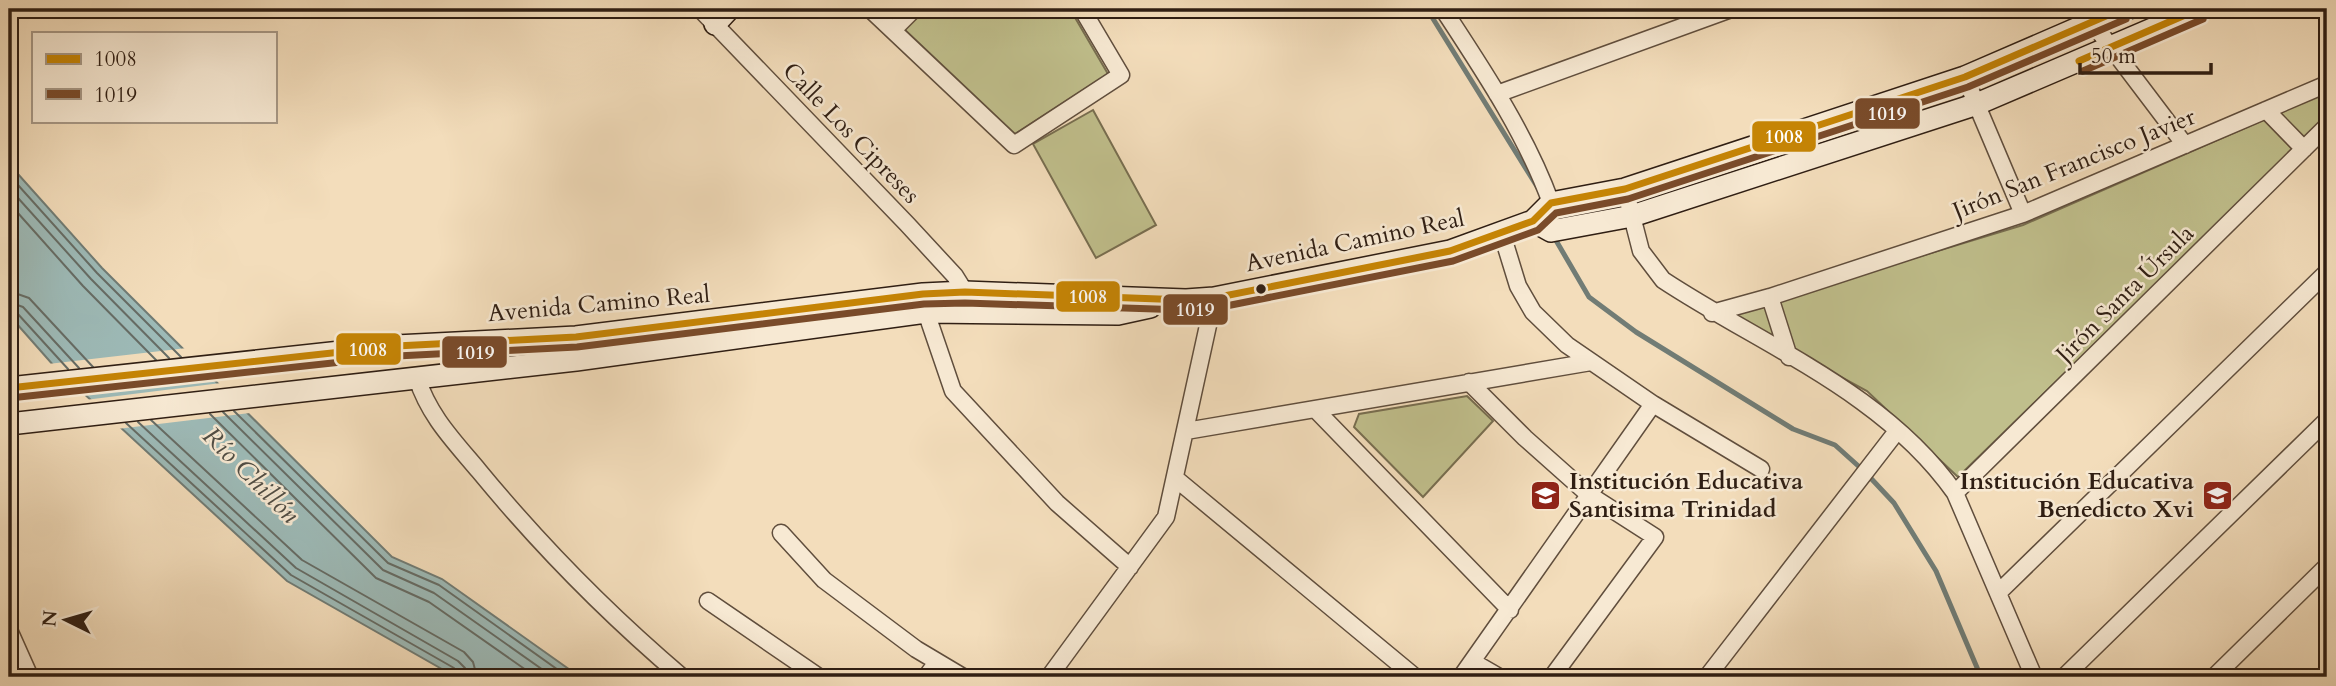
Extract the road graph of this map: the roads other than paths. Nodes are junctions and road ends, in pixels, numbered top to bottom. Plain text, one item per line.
1 (870, 9) edge
2 (914, 9) edge
3 (1082, 9) edge
4 (1443, 9) edge
5 (1731, 9) edge
6 (2122, 9) edge
7 (2199, 9) edge
8 (715, 14) edge
9 (2087, 15) edge
10 (893, 30) junction
11 (2111, 47) junction
12 (1965, 77) junction
13 (2327, 84) edge
14 (1497, 94) junction
15 (1977, 104) junction
16 (2266, 110) junction
17 (2327, 126) edge
18 (2185, 145) junction
19 (2304, 149) junction
20 (1625, 189) junction
21 (1551, 203) junction
22 (2023, 214) junction
23 (1632, 216) junction
24 (1533, 221) junction
25 (1502, 234) junction
26 (2327, 272) edge
27 (965, 292) junction
28 (1770, 297) junction
29 (1214, 298) junction
30 (1186, 300) junction
31 (926, 312) junction
32 (1712, 313) junction
33 (1789, 357) junction
34 (1591, 362) junction
35 (409, 379) junction
36 (1469, 382) junction
37 (13, 388) edge
38 (1653, 404) junction
39 (1315, 409) junction
40 (2327, 420) edge
41 (17, 423) edge
42 (1185, 431) junction
43 (1897, 431) junction
44 (1761, 469) dead end
45 (1175, 478) junction
46 (1588, 494) junction
47 (1955, 494) junction
48 (781, 533) dead end
49 (2327, 566) edge
50 (1130, 567) junction
51 (1998, 593) junction
52 (708, 601) dead end
53 (1510, 610) junction
54 (9, 630) edge
55 (937, 662) junction
56 (1473, 662) junction
57 (30, 677) edge
58 (682, 677) edge
59 (819, 677) edge
60 (926, 677) edge
61 (963, 677) edge
62 (1049, 677) edge
63 (1415, 677) edge
64 (1461, 677) edge
65 (1499, 677) edge
66 (1552, 677) edge
67 (1707, 677) edge
68 (2034, 677) edge
69 (2064, 677) edge
70 (2214, 677) edge

1 - 10 street
2 - 10 street
3 - 10 street
4 - 14 street
5 - 14 street
6 - 9 main road
7 - 11 main road
8 - 27 street, Calle Los Cipreses
9 - 11 street
9 - 12 main road
11 - 15 main road
11 - 18 street
12 - 15 street
12 - 20 main road
13 - 16 street, Jirón San Francisco Javier
14 - 21 street
15 - 22 street
15 - 23 main road
16 - 18 street, Jirón San Francisco Javier
16 - 19 street
17 - 19 street, Jirón Santa Úrsula
18 - 22 street, Jirón San Francisco Javier
19 - 47 street, Jirón Santa Úrsula
20 - 21 main road
20 - 23 street
21 - 24 main road, Avenida Camino Real
22 - 28 street, Jirón San Francisco Javier
23 - 24 main road
23 - 32 street
24 - 25 main road, Avenida Camino Real
25 - 29 main road, Avenida Camino Real
25 - 34 street
26 - 51 street
27 - 30 main road, Avenida Camino Real
27 - 37 main road, Avenida Camino Real
28 - 32 street, Jirón San Francisco Javier
28 - 33 street
29 - 30 main road, Avenida Camino Real
29 - 42 street
30 - 31 main road, Avenida Camino Real
31 - 35 main road, Avenida Camino Real
31 - 50 street
32 - 33 street
33 - 43 street
34 - 36 street
34 - 38 street
35 - 41 main road, Avenida Camino Real
35 - 58 street
36 - 39 street
36 - 46 street
38 - 44 street
38 - 46 street
39 - 42 street
39 - 53 street
40 - 69 street
42 - 45 street
43 - 47 street
43 - 67 street
45 - 50 street
45 - 63 street
46 - 53 street
46 - 66 street
47 - 51 street
48 - 55 street
49 - 70 street
50 - 62 street
51 - 68 street
52 - 59 street
53 - 56 street
54 - 57 street
55 - 60 street
55 - 61 street
56 - 64 street
56 - 65 street

